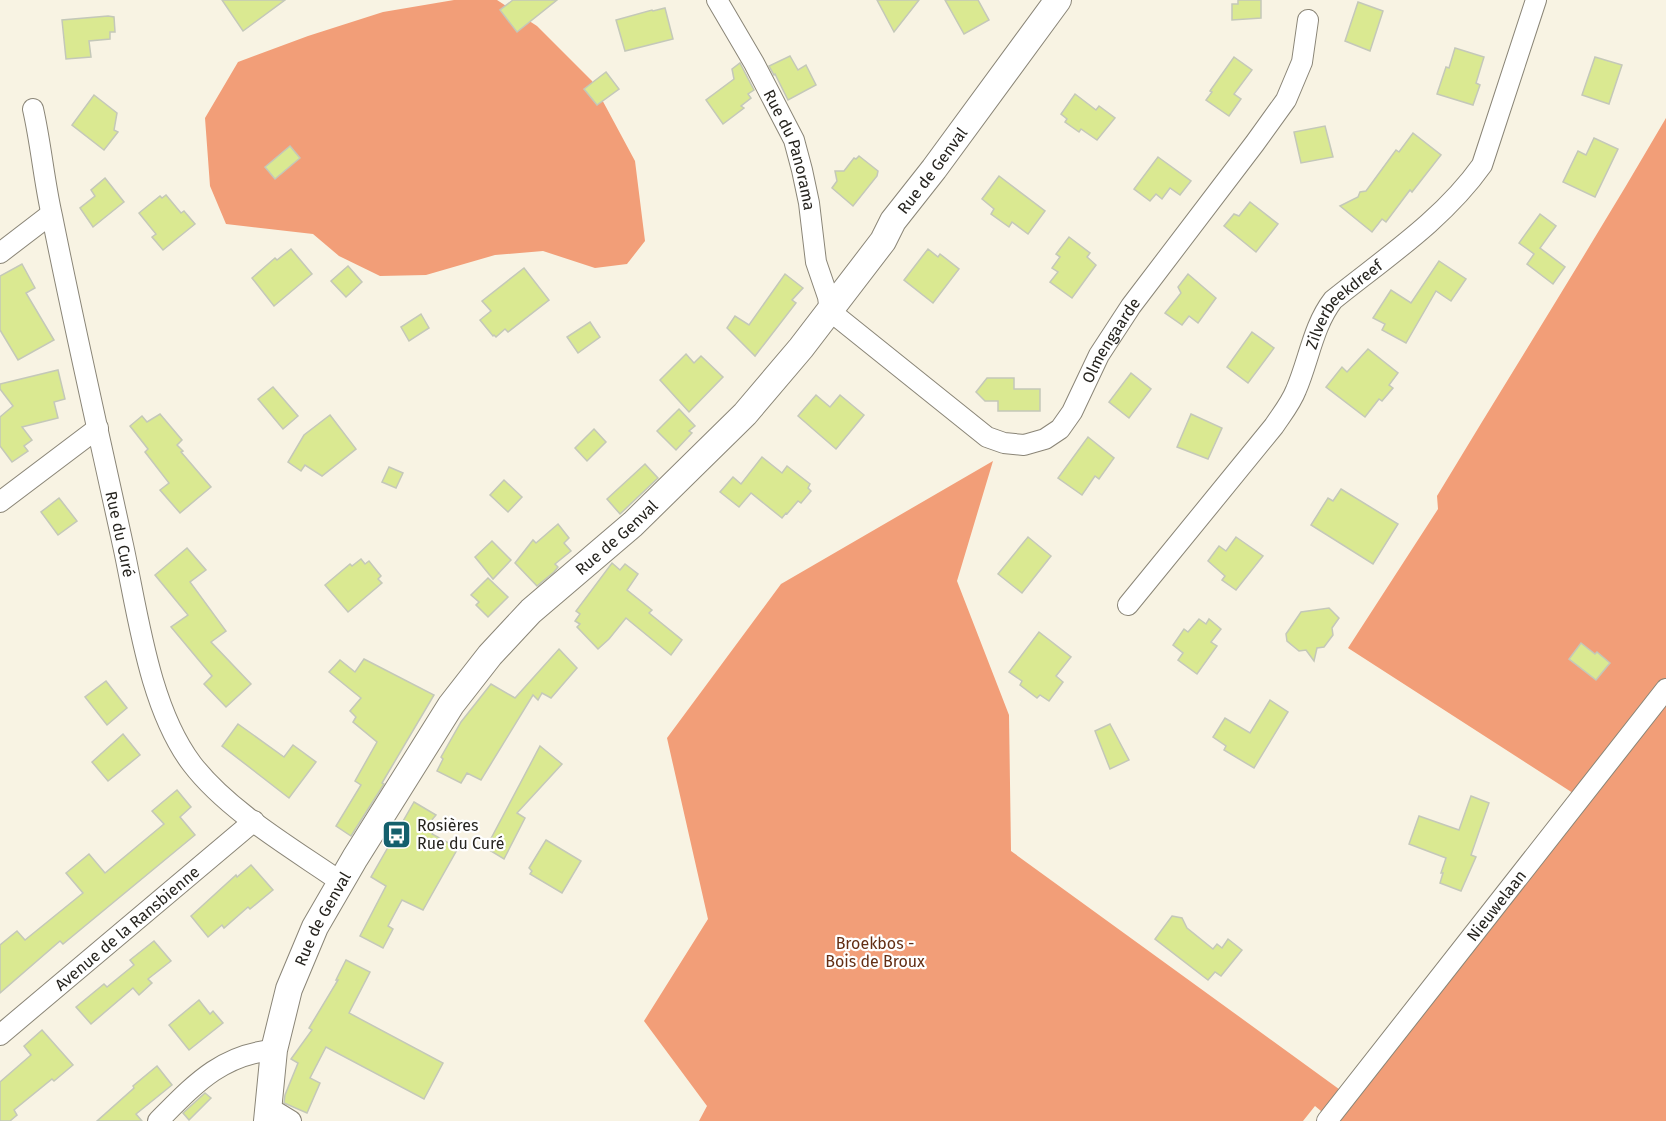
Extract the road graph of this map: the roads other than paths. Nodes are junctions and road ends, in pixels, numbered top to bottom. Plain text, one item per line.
1 (717, 0) edge
2 (1058, 0) edge
3 (1536, 0) edge
4 (1308, 20) dead end
5 (33, 109) dead end
6 (51, 214) junction
7 (0, 253) edge
8 (830, 311) junction
9 (98, 428) junction
10 (0, 502) edge
11 (1128, 605) dead end
12 (1666, 689) edge
13 (254, 821) junction
14 (341, 882) junction
15 (0, 1035) edge
16 (274, 1050) junction
17 (268, 1114) edge
18 (158, 1121) edge
19 (291, 1121) edge
20 (1327, 1121) edge

1 - 8 street, Rue du Panorama
2 - 8 street, Rue de Genval
3 - 11 street, Zilverbeekdreef
4 - 8 street, Olmengaarde
5 - 6 street, Rue du Curé
6 - 7 street
6 - 9 street, Rue du Curé
8 - 14 street, Rue de Genval
9 - 10 street
9 - 13 street, Rue du Curé
12 - 20 street, Nieuwelaan
13 - 14 street, Rue du Curé
13 - 15 street, Avenue de la Ransbienne
14 - 16 street, Rue de Genval
16 - 17 street, Rue de Genval
16 - 18 street
17 - 19 street

